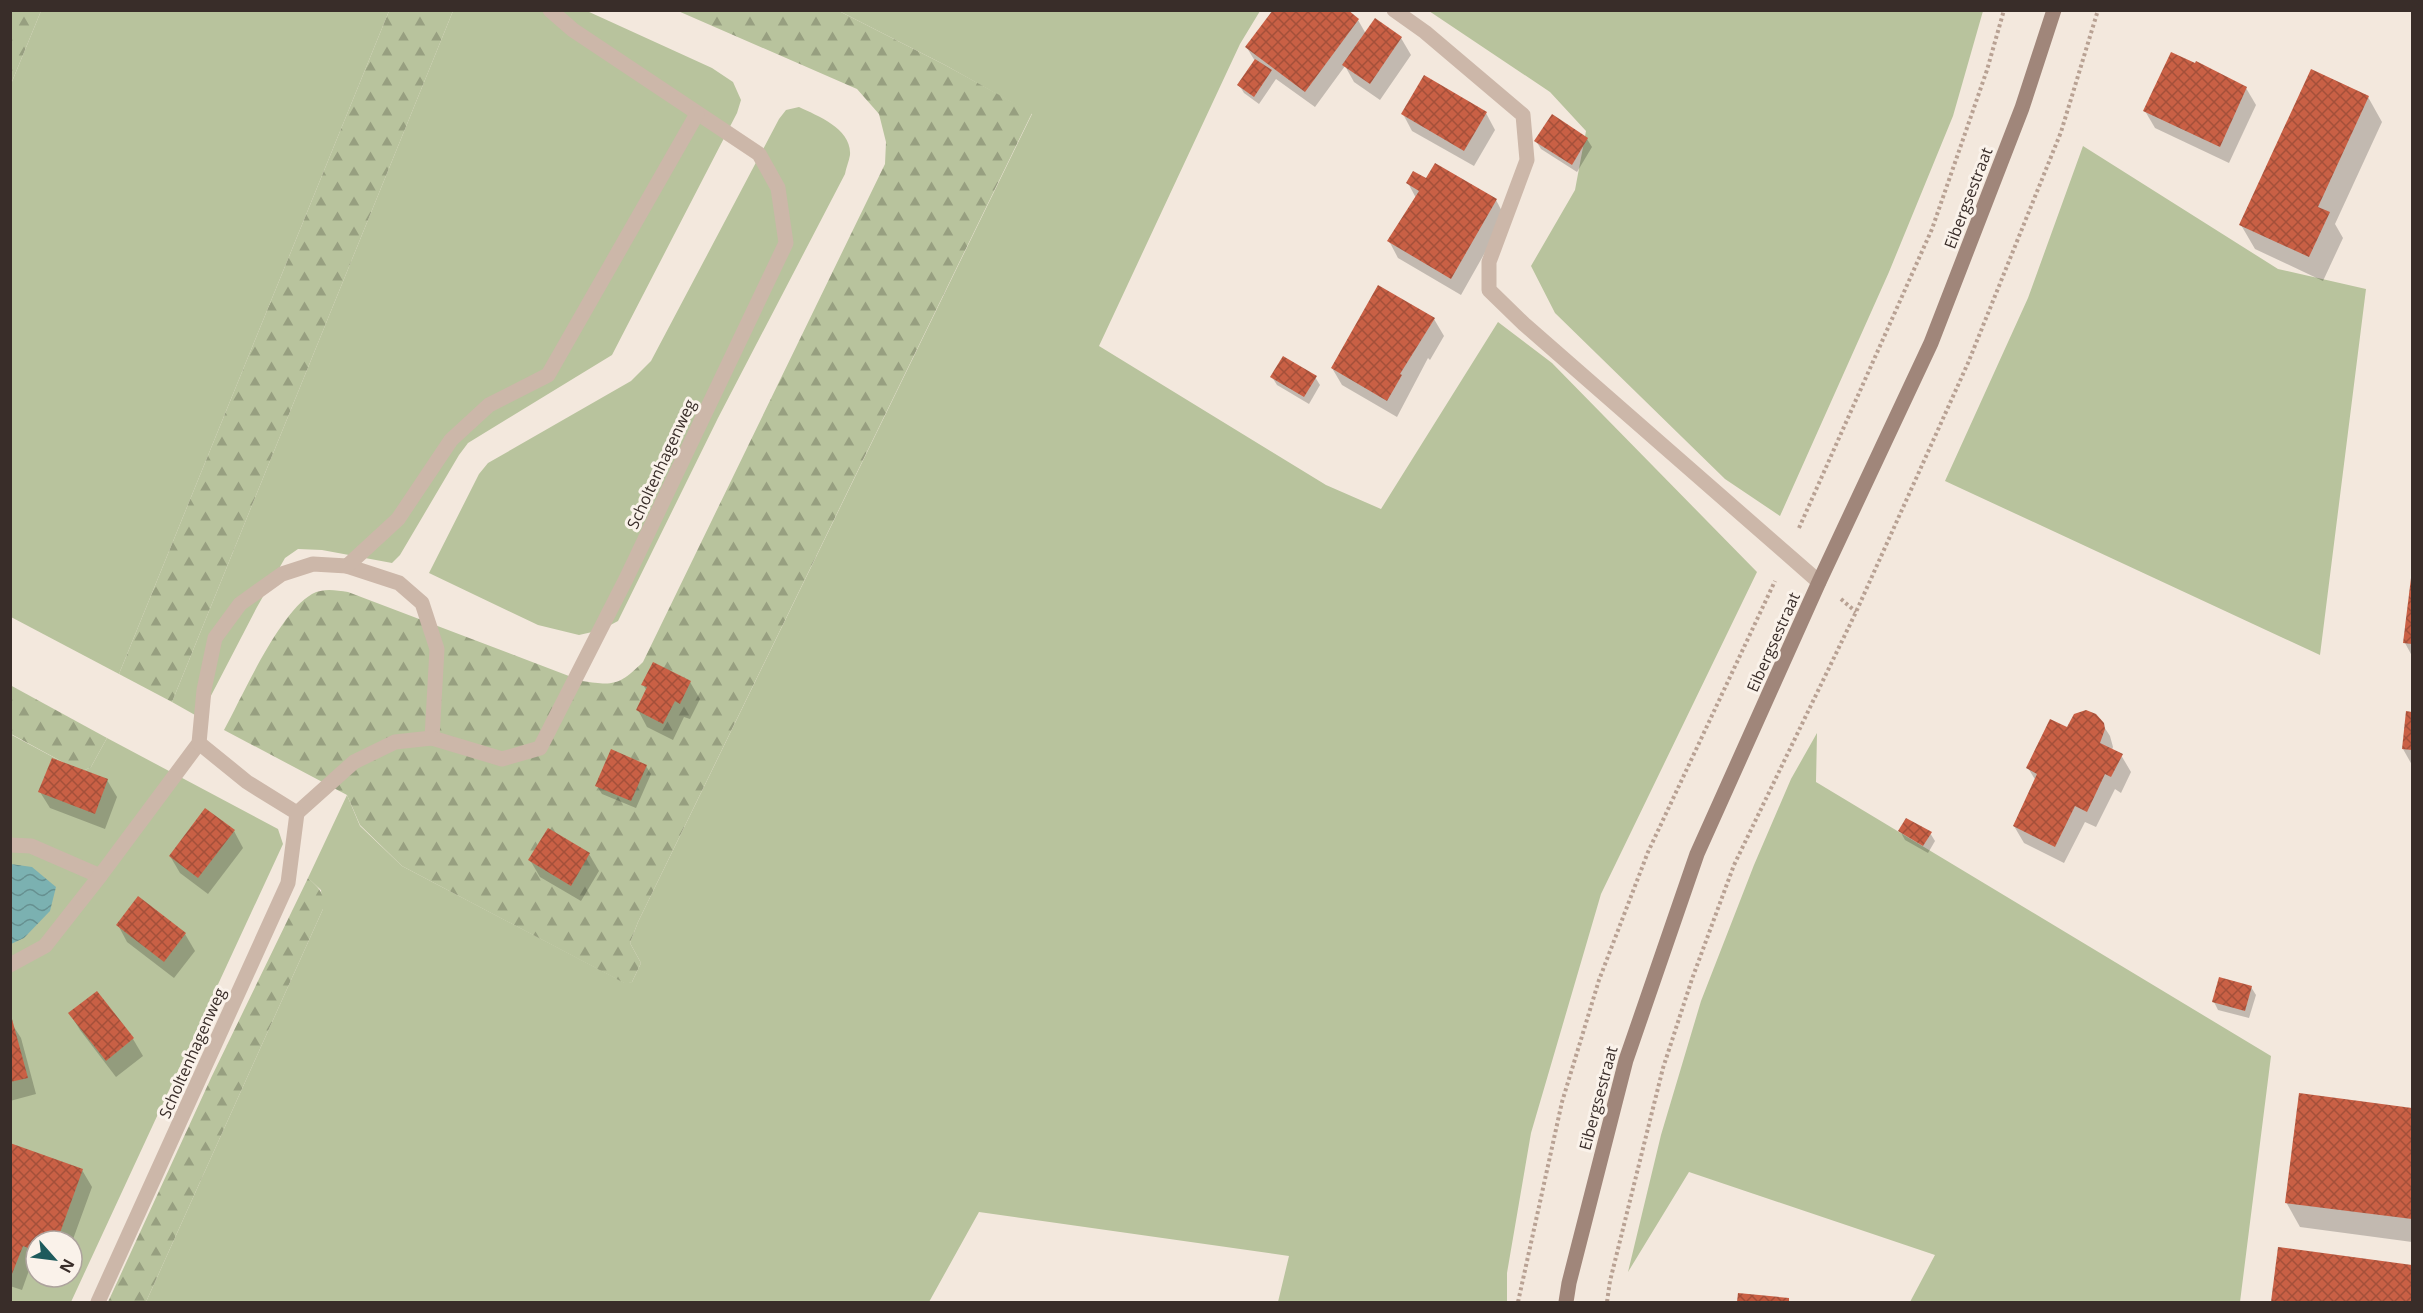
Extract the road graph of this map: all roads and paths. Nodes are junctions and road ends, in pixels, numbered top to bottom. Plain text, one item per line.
1 (549, 10) edge
2 (1394, 10) edge
3 (2004, 10) edge
4 (2054, 10) edge
5 (2098, 10) edge
6 (697, 114) junction
7 (1787, 555) junction
8 (347, 566) junction
9 (1819, 582) junction
10 (432, 738) junction
11 (199, 743) junction
12 (297, 813) junction
13 (10, 845) edge
14 (100, 876) junction
15 (10, 965) edge
16 (98, 1302) edge
17 (1518, 1302) edge
18 (1566, 1302) edge
19 (1606, 1302) edge

1 - 6 street, Scholtenhagenweg
2 - 7 street
3 - 7 path
4 - 9 main road, Eibergsestraat
5 - 19 path
6 - 8 street
6 - 10 street, Scholtenhagenweg
7 - 9 street
7 - 17 path
8 - 10 street
8 - 11 street
9 - 18 main road, Eibergsestraat
10 - 12 street, Scholtenhagenweg
11 - 12 street
11 - 14 street
12 - 16 street, Scholtenhagenweg
13 - 14 street
14 - 15 street

